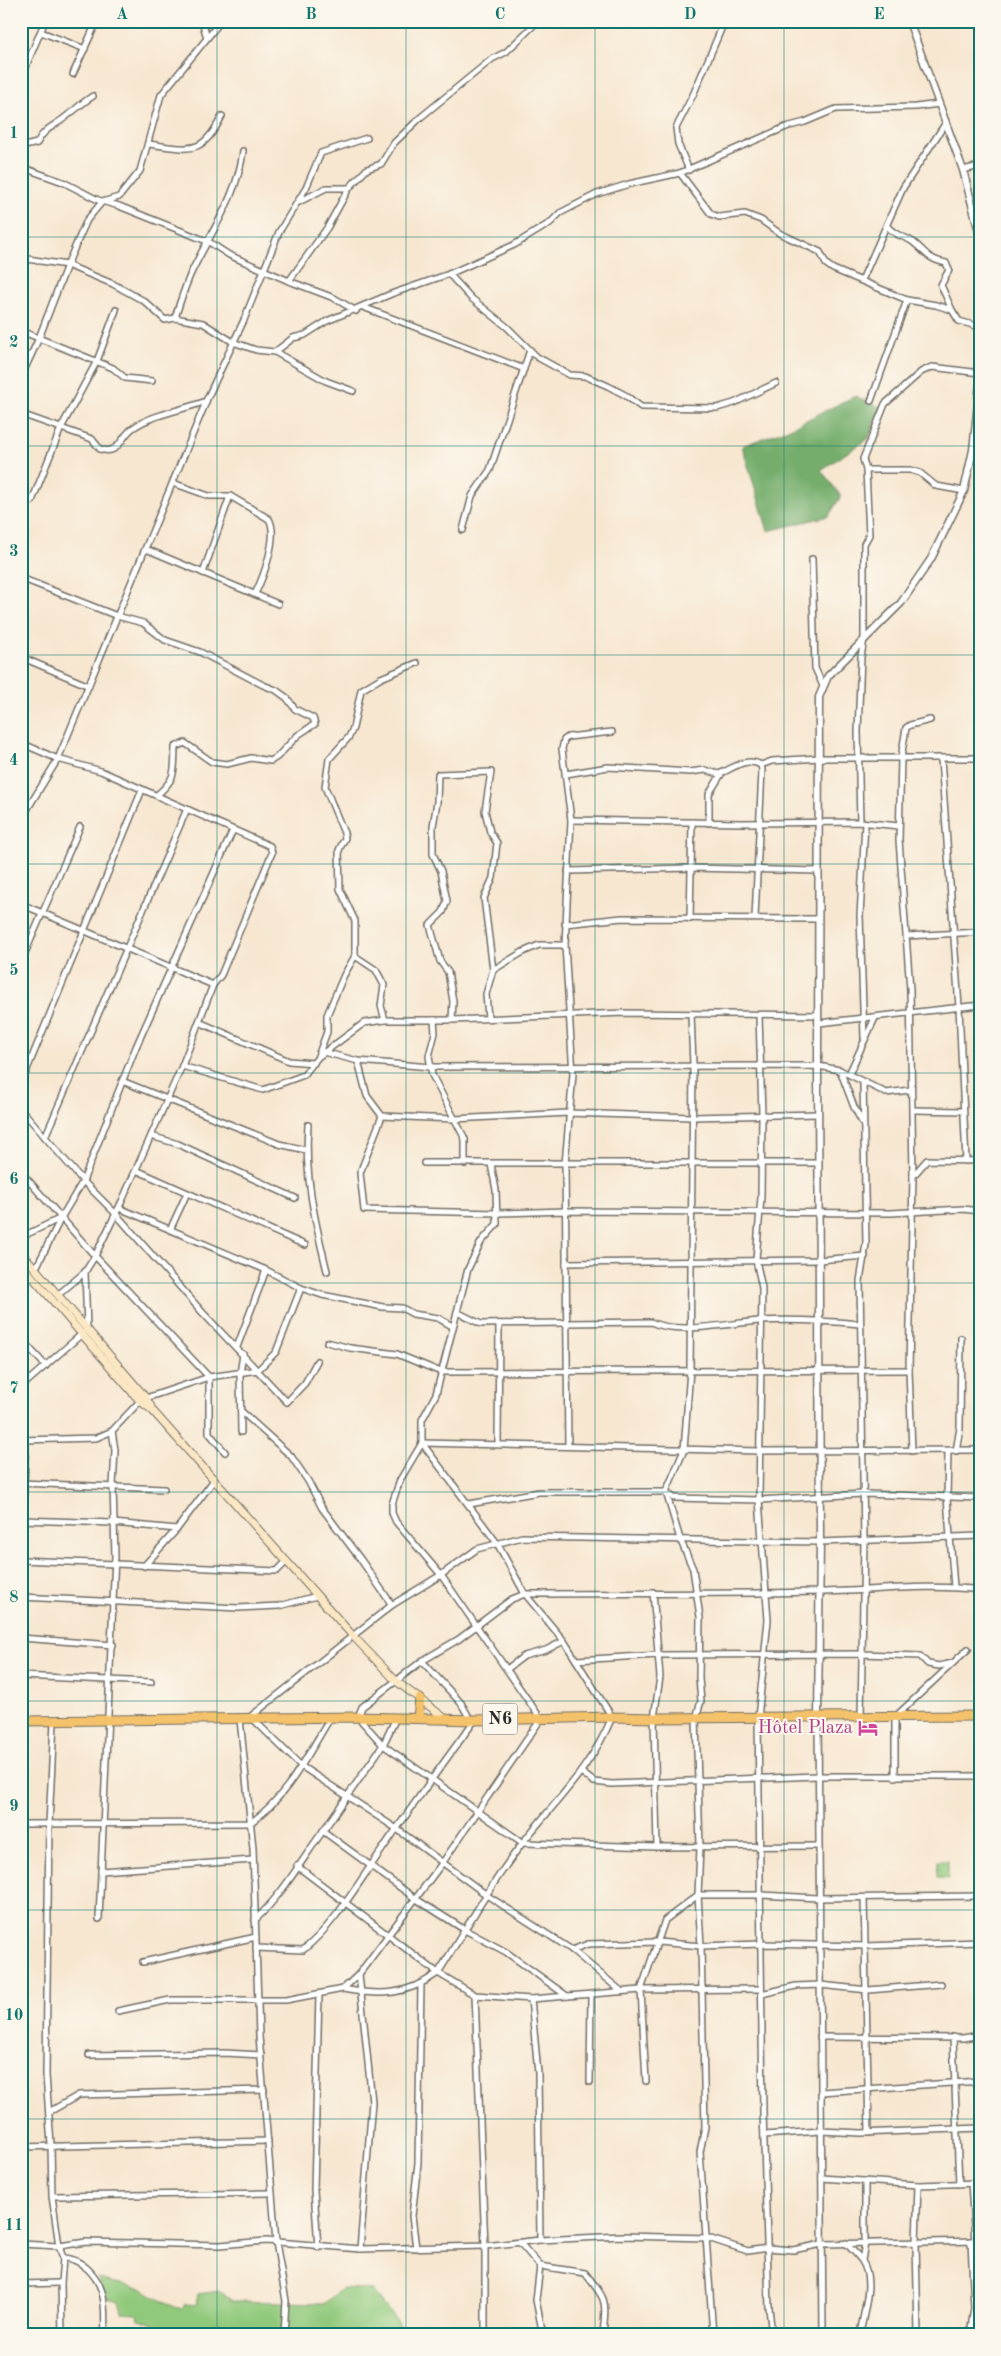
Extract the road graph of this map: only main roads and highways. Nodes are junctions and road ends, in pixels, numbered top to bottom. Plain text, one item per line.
1 (21, 1252) edge
2 (23, 1269) edge
3 (85, 1330) junction
4 (420, 1699) junction
5 (980, 1716) edge
6 (418, 1718) junction
7 (446, 1719) junction
8 (21, 1721) edge

1 - 3 main road
2 - 3 main road
3 - 4 main road
4 - 6 highway
4 - 7 main road
5 - 7 highway, N6
6 - 7 highway, N6
6 - 8 highway, N6

